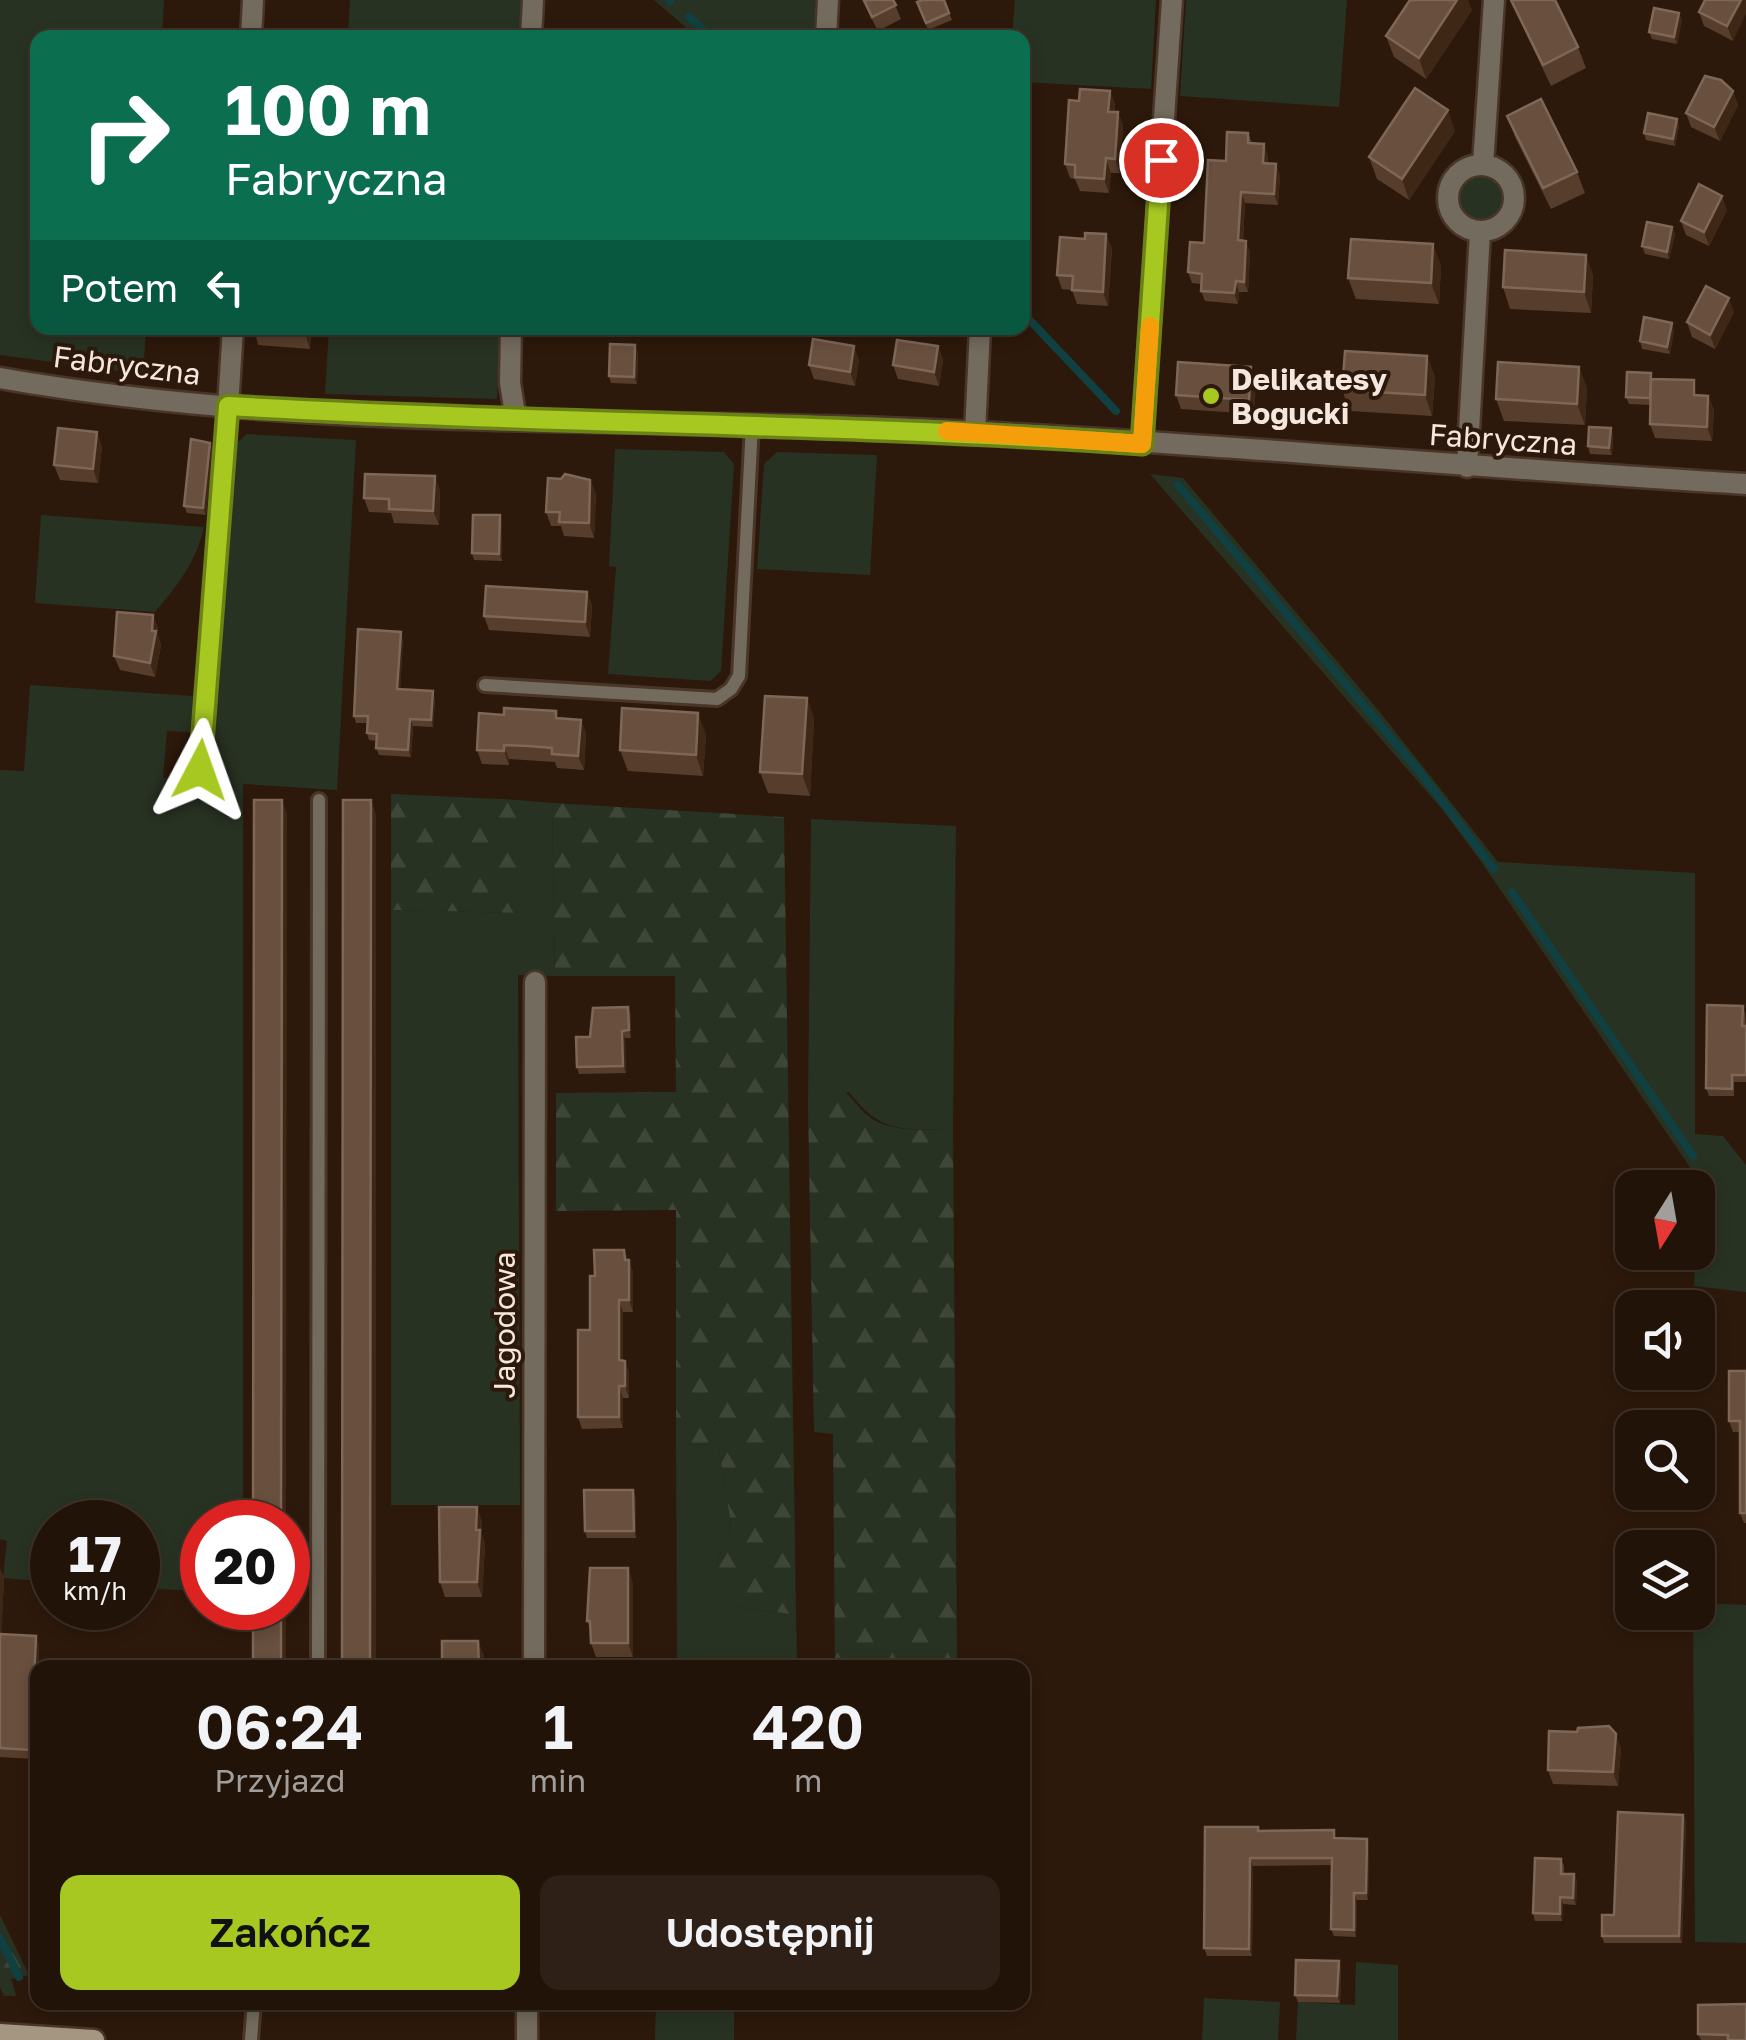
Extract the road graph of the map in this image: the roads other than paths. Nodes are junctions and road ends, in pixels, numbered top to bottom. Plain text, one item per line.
1 (253, 0) edge
2 (533, 0) edge
3 (828, 0) edge
4 (1172, 0) edge
5 (1494, 0) edge
6 (251, 30) edge
7 (531, 30) edge
8 (826, 30) edge
9 (1483, 165) junction
10 (1480, 232) junction
11 (233, 335) edge
12 (511, 335) edge
13 (980, 335) edge
14 (0, 378) edge
15 (228, 406) junction
16 (516, 420) junction
17 (752, 425) junction
18 (975, 432) junction
19 (1142, 444) junction
20 (1467, 467) junction
21 (1746, 484) edge
22 (484, 685) dead end
23 (200, 770) dead end
24 (319, 800) dead end
25 (535, 982) dead end
26 (318, 1660) edge
27 (534, 1660) edge
28 (253, 2010) edge
29 (527, 2010) edge
30 (0, 2034) edge
31 (94, 2040) edge
32 (251, 2040) edge
33 (527, 2040) edge

1 - 6 street
2 - 7 street
3 - 8 street
4 - 19 street
5 - 9 street
9 - 10 street
9 - 10 street
10 - 20 street
11 - 15 street
12 - 16 street
13 - 18 street
14 - 15 street, Fabryczna
15 - 16 street, Fabryczna
15 - 23 lane
16 - 17 street, Fabryczna
17 - 18 street, Fabryczna
17 - 22 lane
18 - 19 street, Fabryczna
19 - 20 street, Fabryczna
20 - 21 street, Fabryczna
24 - 26 lane
25 - 27 street, Jagodowa
28 - 32 lane
29 - 33 street
30 - 31 main road

